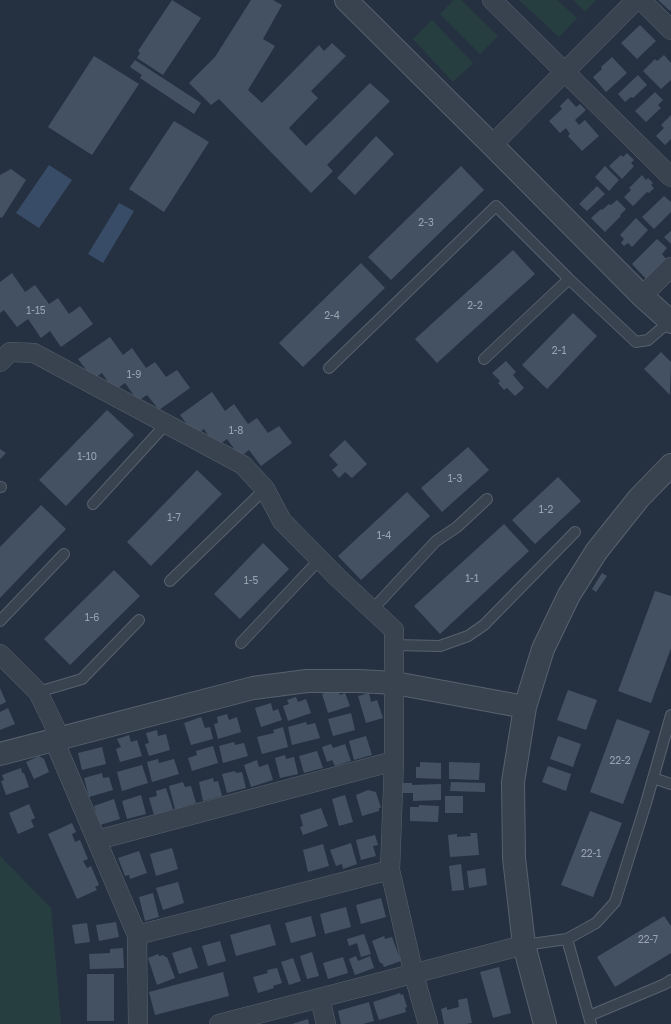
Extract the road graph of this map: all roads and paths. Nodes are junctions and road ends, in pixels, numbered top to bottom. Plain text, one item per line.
1 (346, 0) edge
2 (492, 0) edge
3 (636, 0) edge
4 (641, 0) edge
5 (671, 30) edge
6 (564, 72) junction
7 (492, 145) junction
8 (671, 177) edge
9 (671, 267) edge
10 (569, 279) junction
11 (642, 296) junction
12 (671, 322) edge
13 (484, 359) dead end
14 (0, 362) edge
15 (329, 368) dead end
16 (166, 424) junction
17 (671, 464) edge
18 (265, 489) junction
19 (487, 499) dead end
20 (93, 504) dead end
21 (575, 532) dead end
22 (64, 554) dead end
23 (320, 560) junction
24 (170, 581) dead end
25 (372, 610) junction
26 (139, 620) dead end
27 (0, 622) edge
28 (242, 643) dead end
29 (394, 646) junction
30 (0, 654) edge
31 (395, 683) junction
32 (38, 692) junction
33 (525, 707) junction
34 (671, 715) edge
35 (54, 740) junction
36 (0, 754) edge
37 (394, 761) junction
38 (653, 778) junction
39 (671, 784) edge
40 (97, 840) junction
41 (390, 870) junction
42 (137, 936) junction
43 (567, 939) junction
44 (524, 945) junction
45 (414, 975) junction
46 (671, 980) edge
47 (320, 998) junction
48 (590, 1020) edge
49 (138, 1024) edge
50 (219, 1024) edge
51 (326, 1024) edge
52 (428, 1024) edge
53 (545, 1024) edge

1 - 7 street
2 - 6 street
3 - 6 street
4 - 5 street
6 - 7 street
6 - 8 street
7 - 11 street
9 - 11 street
10 - 12 lane
10 - 13 lane
10 - 15 lane
11 - 12 street
14 - 16 street
16 - 18 street
16 - 20 lane
17 - 33 street
18 - 23 street
18 - 24 lane
19 - 25 lane
21 - 29 lane
22 - 27 lane
23 - 25 street
23 - 28 lane
25 - 29 street
26 - 32 lane
29 - 31 street
30 - 32 street
31 - 33 street
31 - 35 street
31 - 37 street
32 - 35 street
33 - 44 street
34 - 38 lane
35 - 36 street
35 - 40 street
37 - 40 street
37 - 41 street
38 - 39 lane
38 - 43 lane
40 - 42 street
41 - 42 street
41 - 45 street
42 - 49 street
43 - 44 lane
43 - 48 lane
44 - 45 street
44 - 53 street
45 - 47 street
45 - 52 street
46 - 48 lane
47 - 50 street
47 - 51 street

